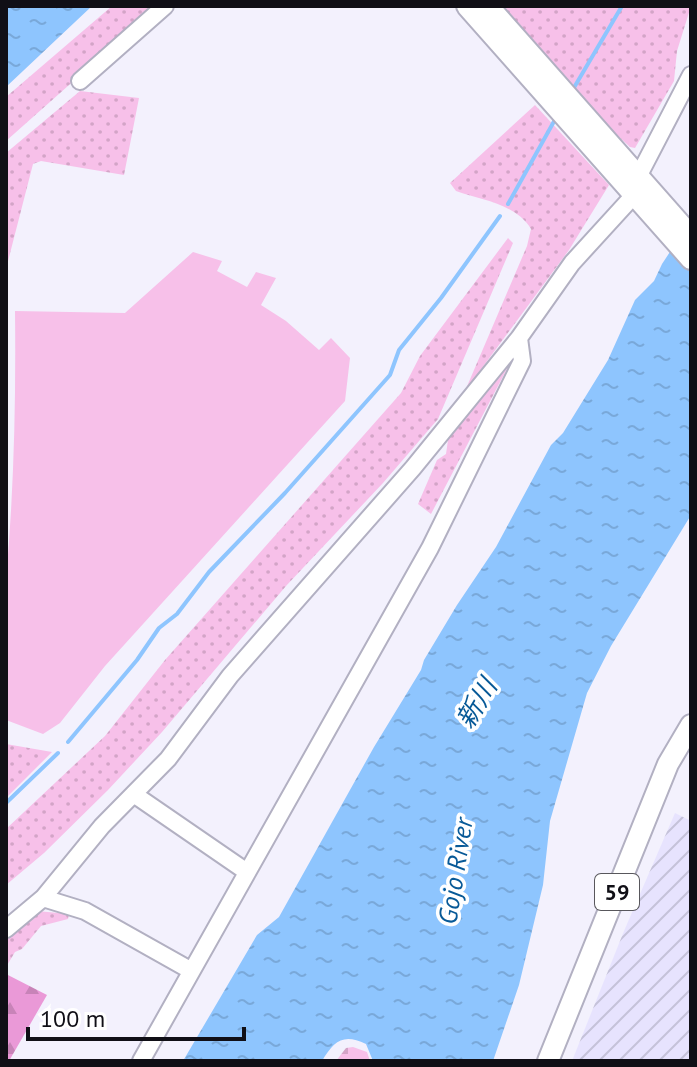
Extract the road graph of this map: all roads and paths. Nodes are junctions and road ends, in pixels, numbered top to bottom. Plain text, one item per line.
1 (165, 6) edge
2 (467, 6) edge
3 (488, 6) edge
4 (691, 75) edge
5 (80, 81) dead end
6 (615, 161) junction
7 (637, 185) junction
8 (657, 208) junction
9 (691, 236) edge
10 (691, 259) edge
11 (519, 338) junction
12 (691, 725) edge
13 (135, 795) junction
14 (247, 872) junction
15 (43, 898) junction
16 (6, 929) edge
17 (190, 970) junction
18 (141, 1061) edge
19 (548, 1061) edge

1 - 5 street
2 - 6 main road
3 - 6 main road
4 - 7 street
6 - 7 main road
7 - 8 main road
7 - 11 street
8 - 9 main road
8 - 10 main road
11 - 13 street
11 - 14 street
12 - 19 main road, 59
13 - 14 street
13 - 15 street
14 - 17 street
15 - 16 street
15 - 17 street
17 - 18 street

